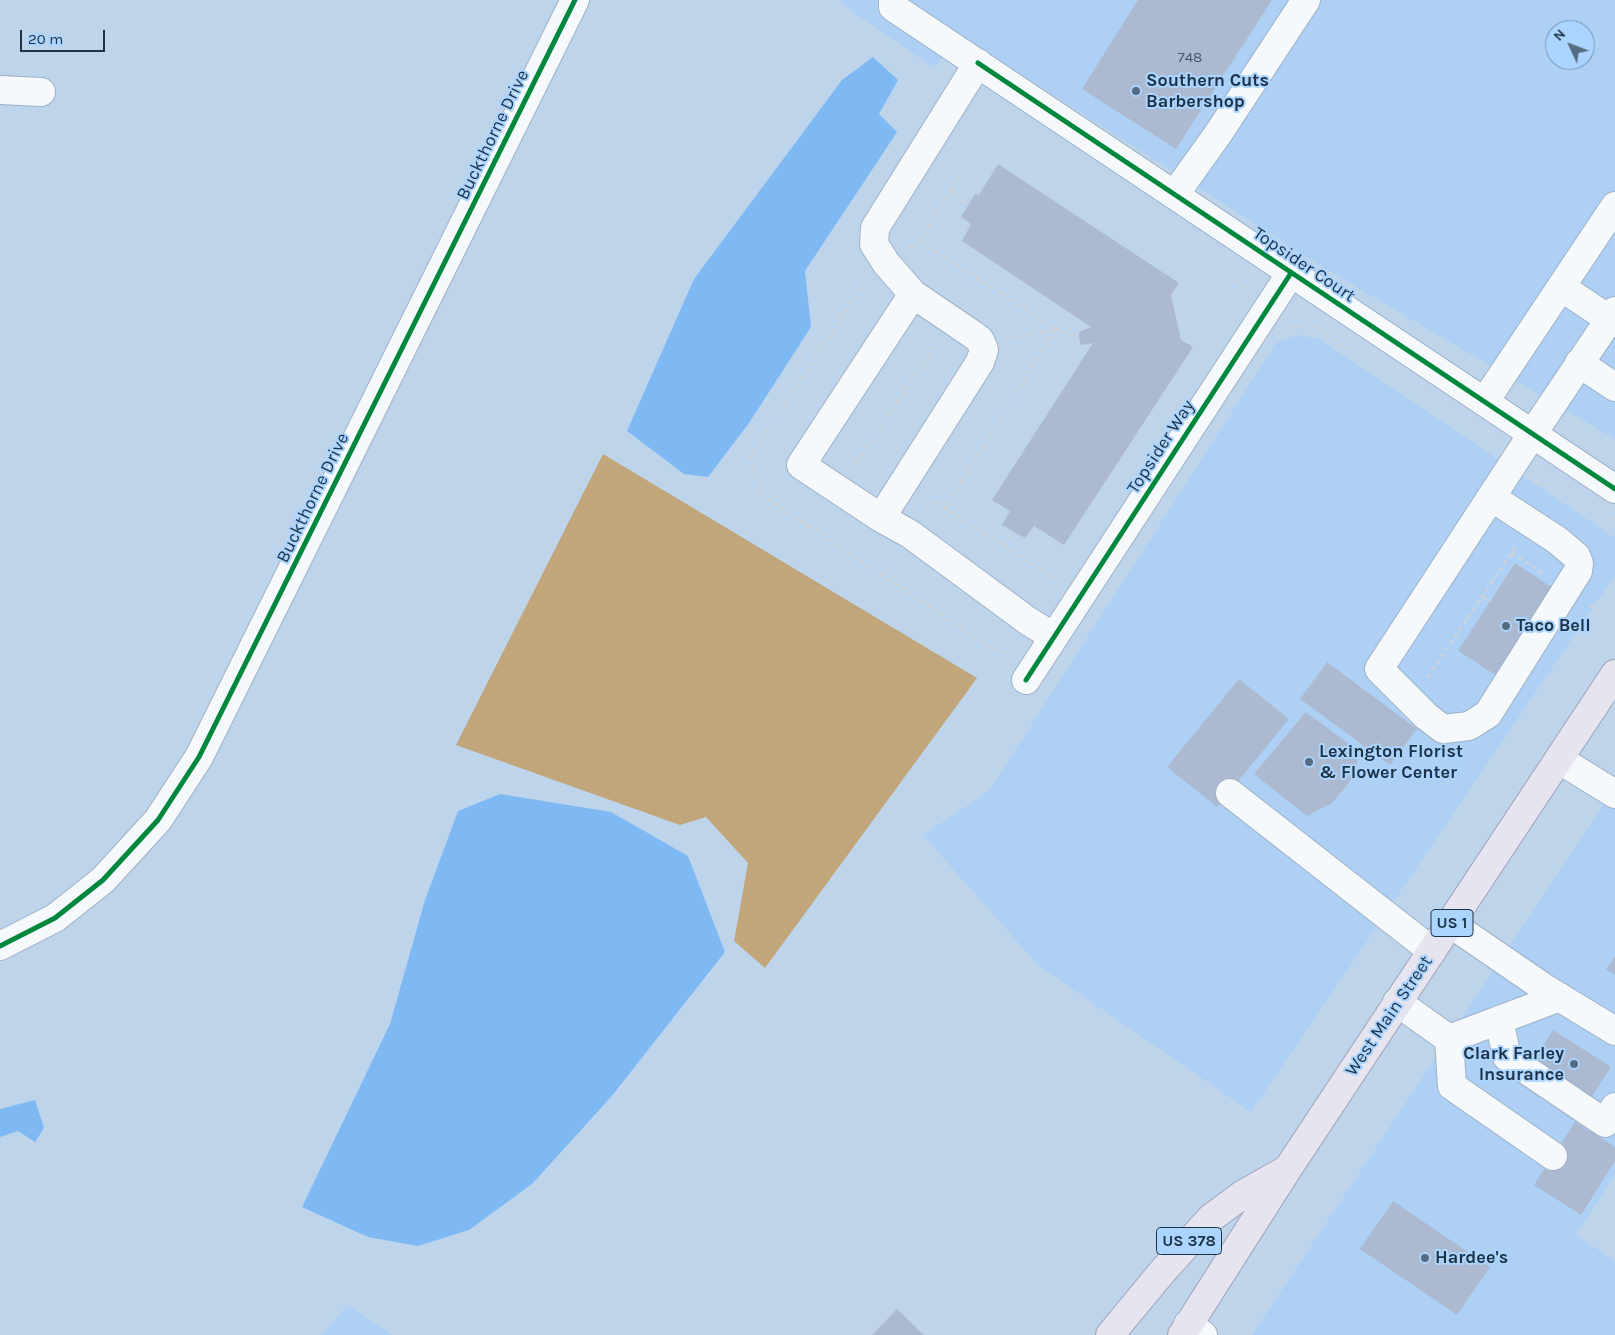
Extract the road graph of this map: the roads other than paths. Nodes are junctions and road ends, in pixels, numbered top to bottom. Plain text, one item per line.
1 (575, 0) edge
2 (893, 0) edge
3 (1306, 0) edge
4 (978, 63) junction
5 (0, 90) edge
6 (41, 92) dead end
7 (1175, 194) junction
8 (1615, 206) edge
9 (1291, 273) junction
10 (1561, 287) junction
11 (912, 294) junction
12 (1612, 315) edge
13 (1580, 363) junction
14 (1615, 388) edge
15 (1485, 401) junction
16 (1533, 433) junction
17 (1615, 489) edge
18 (1491, 497) junction
19 (880, 518) junction
20 (1054, 637) junction
21 (1615, 674) edge
22 (1026, 680) dead end
23 (1560, 760) junction
24 (1230, 793) dead end
25 (1615, 794) edge
26 (1451, 924) junction
27 (0, 946) edge
28 (1432, 951) junction
29 (1560, 997) junction
30 (1397, 1002) junction
31 (1499, 1020) junction
32 (1615, 1031) edge
33 (1449, 1039) junction
34 (1615, 1107) edge
35 (1553, 1156) dead end
36 (1287, 1170) junction
37 (1191, 1331) edge
38 (1110, 1335) edge

1 - 27 street, Buckthorne Drive
2 - 4 street, Topsider Court
3 - 7 street
4 - 7 street, Topsider Court
4 - 11 street
5 - 6 street
7 - 9 street, Topsider Court
8 - 10 street
9 - 15 street, Topsider Court
9 - 20 street, Topsider Way
10 - 12 street
10 - 15 street
11 - 19 street
11 - 19 street
12 - 13 street
13 - 14 street
13 - 16 street
15 - 16 street, Topsider Court
16 - 17 street, Topsider Court
16 - 18 street
18 - 18 street
19 - 20 street
20 - 22 street
21 - 23 main road, West Main Street / US 1
23 - 25 street
23 - 26 main road, West Main Street / US 1
24 - 28 street
26 - 28 main road, West Main Street / US 1
26 - 29 street
28 - 30 main road, West Main Street / US 1
29 - 31 street
29 - 32 street
30 - 33 street
30 - 36 main road, West Main Street / US 1
31 - 33 street
31 - 34 street
33 - 35 street
36 - 37 main road, West Main Street / US 1
36 - 38 main road, US 378

